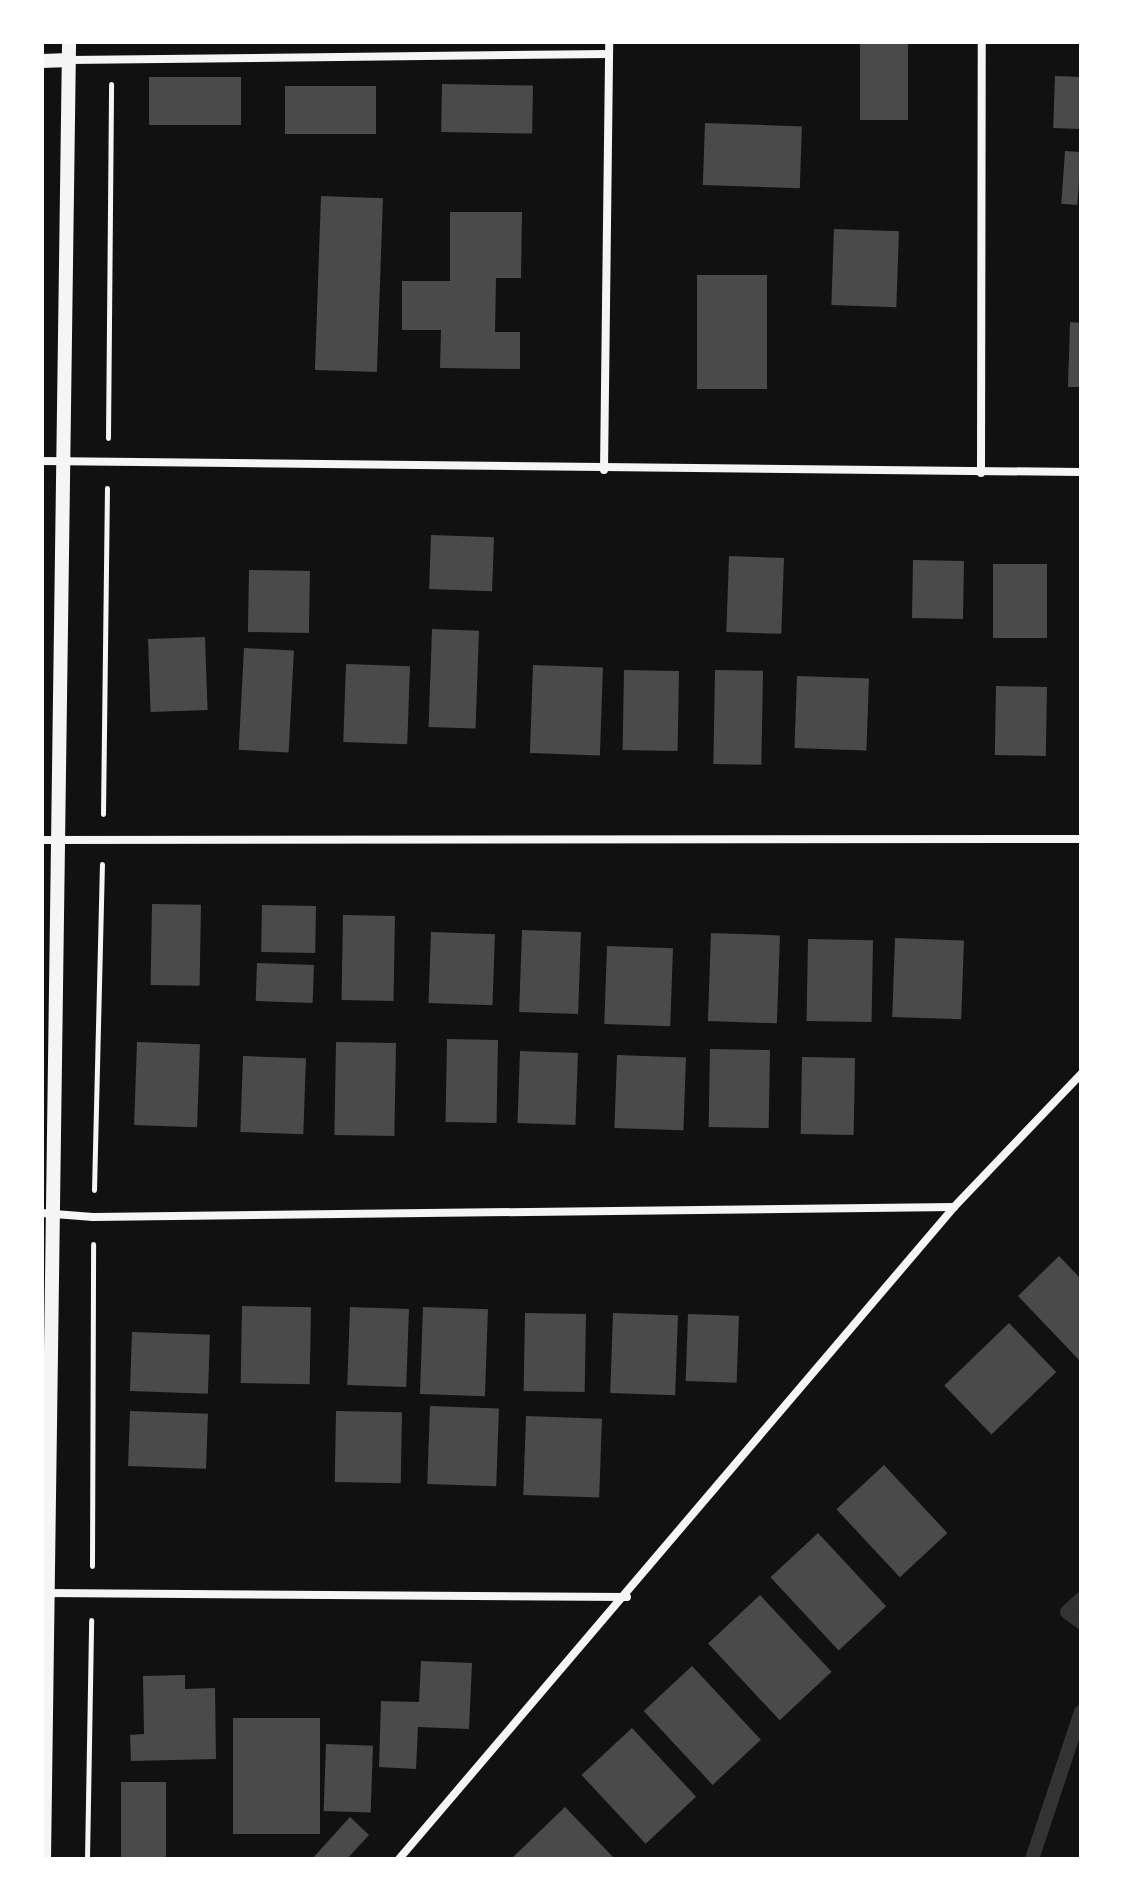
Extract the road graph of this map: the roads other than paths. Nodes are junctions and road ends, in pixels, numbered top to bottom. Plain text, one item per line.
1 (69, 42) edge
2 (609, 42) edge
3 (982, 42) edge
4 (609, 54) junction
5 (69, 60) junction
6 (42, 61) edge
7 (42, 461) edge
8 (67, 461) junction
9 (604, 470) junction
10 (1081, 472) edge
11 (981, 473) junction
12 (1081, 839) edge
13 (42, 840) edge
14 (59, 840) junction
15 (1081, 1074) edge
16 (954, 1207) junction
17 (48, 1215) edge
18 (44, 1593) edge
19 (627, 1597) junction
20 (44, 1859) edge
21 (399, 1859) edge

1 - 5 street
2 - 4 street
3 - 11 street
4 - 5 street
4 - 9 street
5 - 6 street
5 - 8 street
7 - 8 street
8 - 9 street
8 - 14 street
9 - 11 street
10 - 11 street
12 - 14 street
13 - 14 street
14 - 17 street
15 - 16 street
16 - 17 street
16 - 19 street
17 - 18 street
18 - 19 street
18 - 20 street
19 - 21 street

